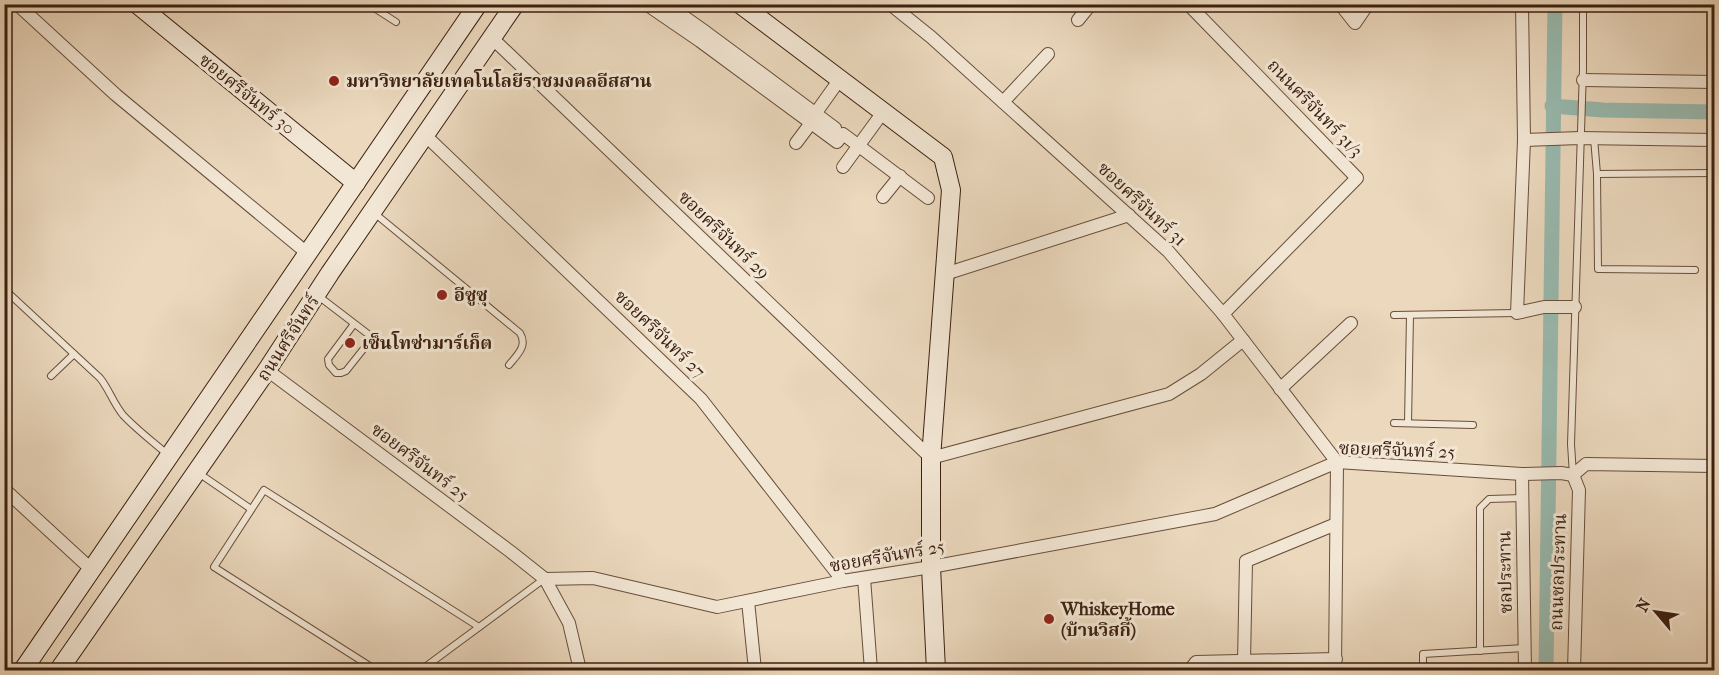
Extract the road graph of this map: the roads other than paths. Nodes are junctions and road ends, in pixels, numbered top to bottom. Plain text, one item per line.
1 (17, 4) edge
2 (137, 4) edge
3 (368, 4) edge
4 (478, 4) edge
5 (515, 4) edge
6 (646, 4) edge
7 (666, 4) edge
8 (740, 4) edge
9 (890, 4) edge
10 (1091, 4) edge
11 (1188, 4) edge
12 (1340, 4) edge
13 (1368, 4) edge
14 (1522, 4) edge
15 (1583, 4) edge
16 (1078, 20) dead end
17 (396, 22) dead end
18 (492, 38) junction
19 (1048, 54) dead end
20 (1583, 80) junction
21 (1714, 82) edge
22 (835, 86) dead end
23 (1003, 102) junction
24 (813, 118) junction
25 (878, 119) dead end
26 (834, 128) dead end
27 (426, 136) junction
28 (1580, 138) junction
29 (1594, 138) junction
30 (1524, 140) junction
31 (1714, 140) edge
32 (796, 143) dead end
33 (859, 145) junction
34 (843, 166) dead end
35 (1714, 173) edge
36 (1597, 174) junction
37 (900, 176) junction
38 (356, 183) junction
39 (884, 198) dead end
40 (928, 198) dead end
41 (372, 212) junction
42 (1128, 215) junction
43 (307, 253) junction
44 (1695, 270) dead end
45 (330, 273) junction
46 (945, 274) junction
47 (4, 289) edge
48 (316, 294) junction
49 (1571, 307) junction
50 (1517, 313) junction
51 (1223, 314) junction
52 (1394, 315) dead end
53 (1410, 315) junction
54 (1350, 323) dead end
55 (354, 324) junction
56 (1243, 340) junction
57 (74, 354) junction
58 (508, 365) dead end
59 (267, 370) junction
60 (51, 376) dead end
61 (1280, 389) junction
62 (1394, 423) dead end
63 (1408, 423) junction
64 (1473, 425) dead end
65 (169, 456) junction
66 (930, 458) junction
67 (1337, 462) junction
68 (1714, 466) edge
69 (196, 472) junction
70 (1522, 474) junction
71 (1567, 474) junction
72 (4, 489) edge
73 (1522, 498) junction
74 (251, 509) junction
75 (1336, 524) junction
76 (931, 567) junction
77 (92, 570) junction
78 (864, 578) junction
79 (545, 579) junction
80 (843, 581) junction
81 (748, 601) junction
82 (479, 627) junction
83 (1524, 648) junction
84 (1480, 651) junction
85 (1244, 661) junction
86 (1336, 665) edge
87 (23, 670) edge
88 (59, 670) edge
89 (376, 670) edge
90 (421, 670) edge
91 (580, 670) edge
92 (755, 670) edge
93 (871, 670) edge
94 (936, 670) edge
95 (1190, 670) edge
96 (1423, 670) edge
97 (1525, 670) edge
98 (1574, 670) edge

1 - 43 street
2 - 38 main road, ซอยศรีจันทร์ 30
3 - 17 lane
4 - 38 main road, ถนนศรีจันทร์
5 - 18 main road, ถนนศรีจันทร์
6 - 24 street
7 - 24 street
8 - 46 main road
9 - 23 street, ซอยศรีจันทร์ 31
10 - 16 street
11 - 51 street, ถนนศรีจันทร์ 31/3
12 - 13 street
14 - 30 street
15 - 20 lane
18 - 27 main road, ถนนศรีจันทร์
18 - 66 street, ซอยศรีจันทร์ 29
19 - 23 street
20 - 21 street
20 - 28 lane
22 - 24 street
23 - 42 street, ซอยศรีจันทร์ 31
24 - 26 street
24 - 32 street
24 - 33 street
25 - 33 street
27 - 41 main road, ถนนศรีจันทร์
27 - 80 street, ซอยศรีจันทร์ 27
28 - 29 street
28 - 30 street
28 - 49 lane
29 - 31 street
29 - 36 lane
30 - 50 street
33 - 34 street
33 - 37 street
35 - 36 lane
36 - 44 lane
37 - 39 street
37 - 40 street
38 - 43 main road, ถนนศรีจันทร์
41 - 45 main road, ถนนศรีจันทร์
41 - 58 lane
42 - 46 street
42 - 51 street, ซอยศรีจันทร์ 31
43 - 45 main road
43 - 65 main road, ถนนศรีจันทร์
45 - 48 main road, ถนนศรีจันทร์
46 - 66 main road
47 - 57 lane
48 - 55 lane
48 - 59 main road, ถนนศรีจันทร์
49 - 50 street
49 - 71 lane
50 - 53 lane
51 - 56 street, ซอยศรีจันทร์ 31
52 - 53 lane
53 - 63 lane
54 - 61 street
55 - 55 lane
56 - 61 street, ซอยศรีจันทร์ 31
56 - 66 street
57 - 60 lane
57 - 65 lane
59 - 69 main road, ถนนศรีจันทร์
59 - 79 street, ซอยศรีจันทร์ 25
61 - 67 street, ซอยศรีจันทร์ 31
62 - 63 lane
63 - 64 lane
65 - 77 main road, ถนนศรีจันทร์
66 - 76 main road
67 - 70 street, ซอยศรีจันทร์ 25
67 - 75 street
67 - 76 street, ซอยศรีจันทร์ 25
68 - 71 street
69 - 74 lane
69 - 88 main road, ถนนศรีจันทร์
70 - 71 street, ซอยศรีจันทร์ 25
70 - 73 street, ชลประทาน
71 - 98 street, ถนนชลประทาน
72 - 77 street
73 - 83 street, ชลประทาน
73 - 84 lane
74 - 82 lane
74 - 89 lane
75 - 85 street
75 - 86 street
76 - 78 street, ซอยศรีจันทร์ 25
76 - 94 main road
77 - 87 main road, ถนนศรีจันทร์
78 - 80 street, ซอยศรีจันทร์ 25
78 - 93 street
79 - 81 street, ซอยศรีจันทร์ 25
79 - 82 lane
79 - 91 street
80 - 81 street, ซอยศรีจันทร์ 25
81 - 92 street
82 - 90 lane
83 - 84 lane
83 - 97 street, ชลประทาน
84 - 96 lane
85 - 86 street
85 - 95 street

